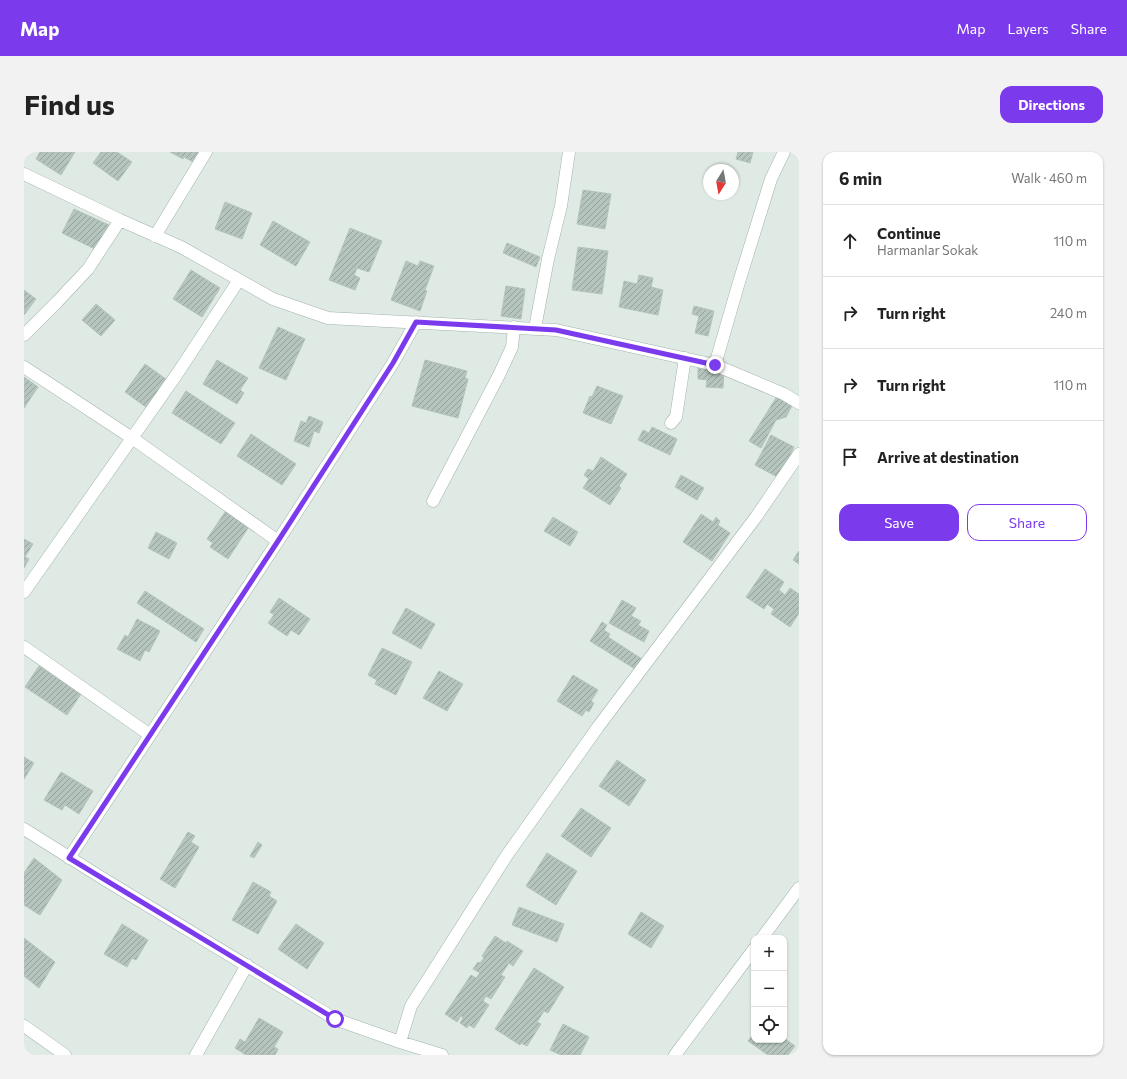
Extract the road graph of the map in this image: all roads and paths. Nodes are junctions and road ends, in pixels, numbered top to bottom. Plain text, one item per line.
1 (206, 152) edge
2 (569, 152) edge
3 (784, 152) edge
4 (24, 174) edge
5 (120, 220) junction
6 (155, 236) junction
7 (239, 280) junction
8 (416, 322) junction
9 (514, 328) junction
10 (535, 328) junction
11 (24, 335) edge
12 (685, 358) junction
13 (715, 365) junction
14 (24, 367) edge
15 (799, 402) edge
16 (671, 423) dead end
17 (132, 438) junction
18 (799, 454) edge
19 (433, 501) dead end
20 (278, 541) junction
21 (24, 592) edge
22 (24, 647) edge
23 (150, 735) junction
24 (24, 829) edge
25 (69, 858) junction
26 (799, 888) edge
27 (764, 935) edge
28 (751, 953) edge
29 (247, 965) junction
30 (24, 1026) edge
31 (400, 1042) junction
32 (65, 1055) edge
33 (196, 1055) edge
34 (442, 1055) edge
35 (675, 1055) edge

1 - 6 street
2 - 10 street
3 - 13 street
4 - 5 street
5 - 6 street
5 - 11 street
6 - 7 street
7 - 8 street
7 - 17 street
8 - 9 street
8 - 20 street
9 - 10 street
9 - 19 street
10 - 12 street
12 - 13 street
12 - 16 street
13 - 15 street
14 - 17 street
17 - 20 street
17 - 21 street
18 - 31 street
20 - 23 street
22 - 23 street
23 - 25 street
24 - 25 street
25 - 29 street
26 - 27 street
28 - 35 street
29 - 31 street
29 - 33 street
30 - 32 street
31 - 34 street

